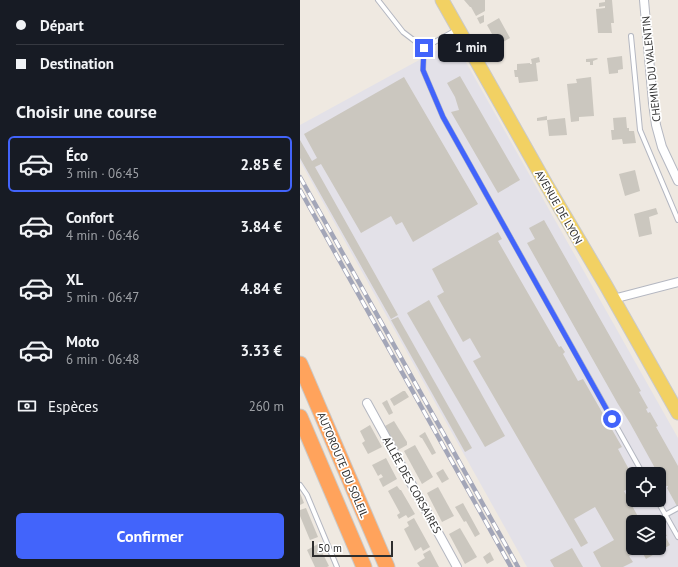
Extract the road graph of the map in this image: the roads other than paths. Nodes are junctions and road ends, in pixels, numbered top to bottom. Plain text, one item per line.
1 (378, 0) edge
2 (442, 0) edge
3 (644, 0) edge
4 (458, 28) junction
5 (631, 36) dead end
6 (424, 48) junction
7 (678, 181) edge
8 (678, 220) edge
9 (678, 282) edge
10 (613, 299) junction
11 (300, 364) edge
12 (367, 403) dead end
13 (678, 413) edge
14 (300, 417) edge
15 (639, 467) edge
16 (300, 484) edge
17 (661, 507) edge
18 (678, 508) edge
19 (665, 514) junction
20 (678, 537) edge
21 (337, 567) edge
22 (364, 567) edge
23 (387, 567) edge
24 (457, 567) edge

1 - 6 lane
2 - 4 main road, AVENUE DE LYON
3 - 7 street, CHEMIN DU VALENTIN
4 - 6 lane
4 - 10 main road, AVENUE DE LYON
5 - 8 lane
6 - 15 lane
9 - 10 street
10 - 13 main road, AVENUE DE LYON
11 - 23 highway, AUTOROUTE DU SOLEIL
12 - 24 street, ALLÉE DES CORSAIRES
14 - 22 highway, AUTOROUTE DU SOLEIL
16 - 21 lane
17 - 19 lane
18 - 19 lane
19 - 20 lane

